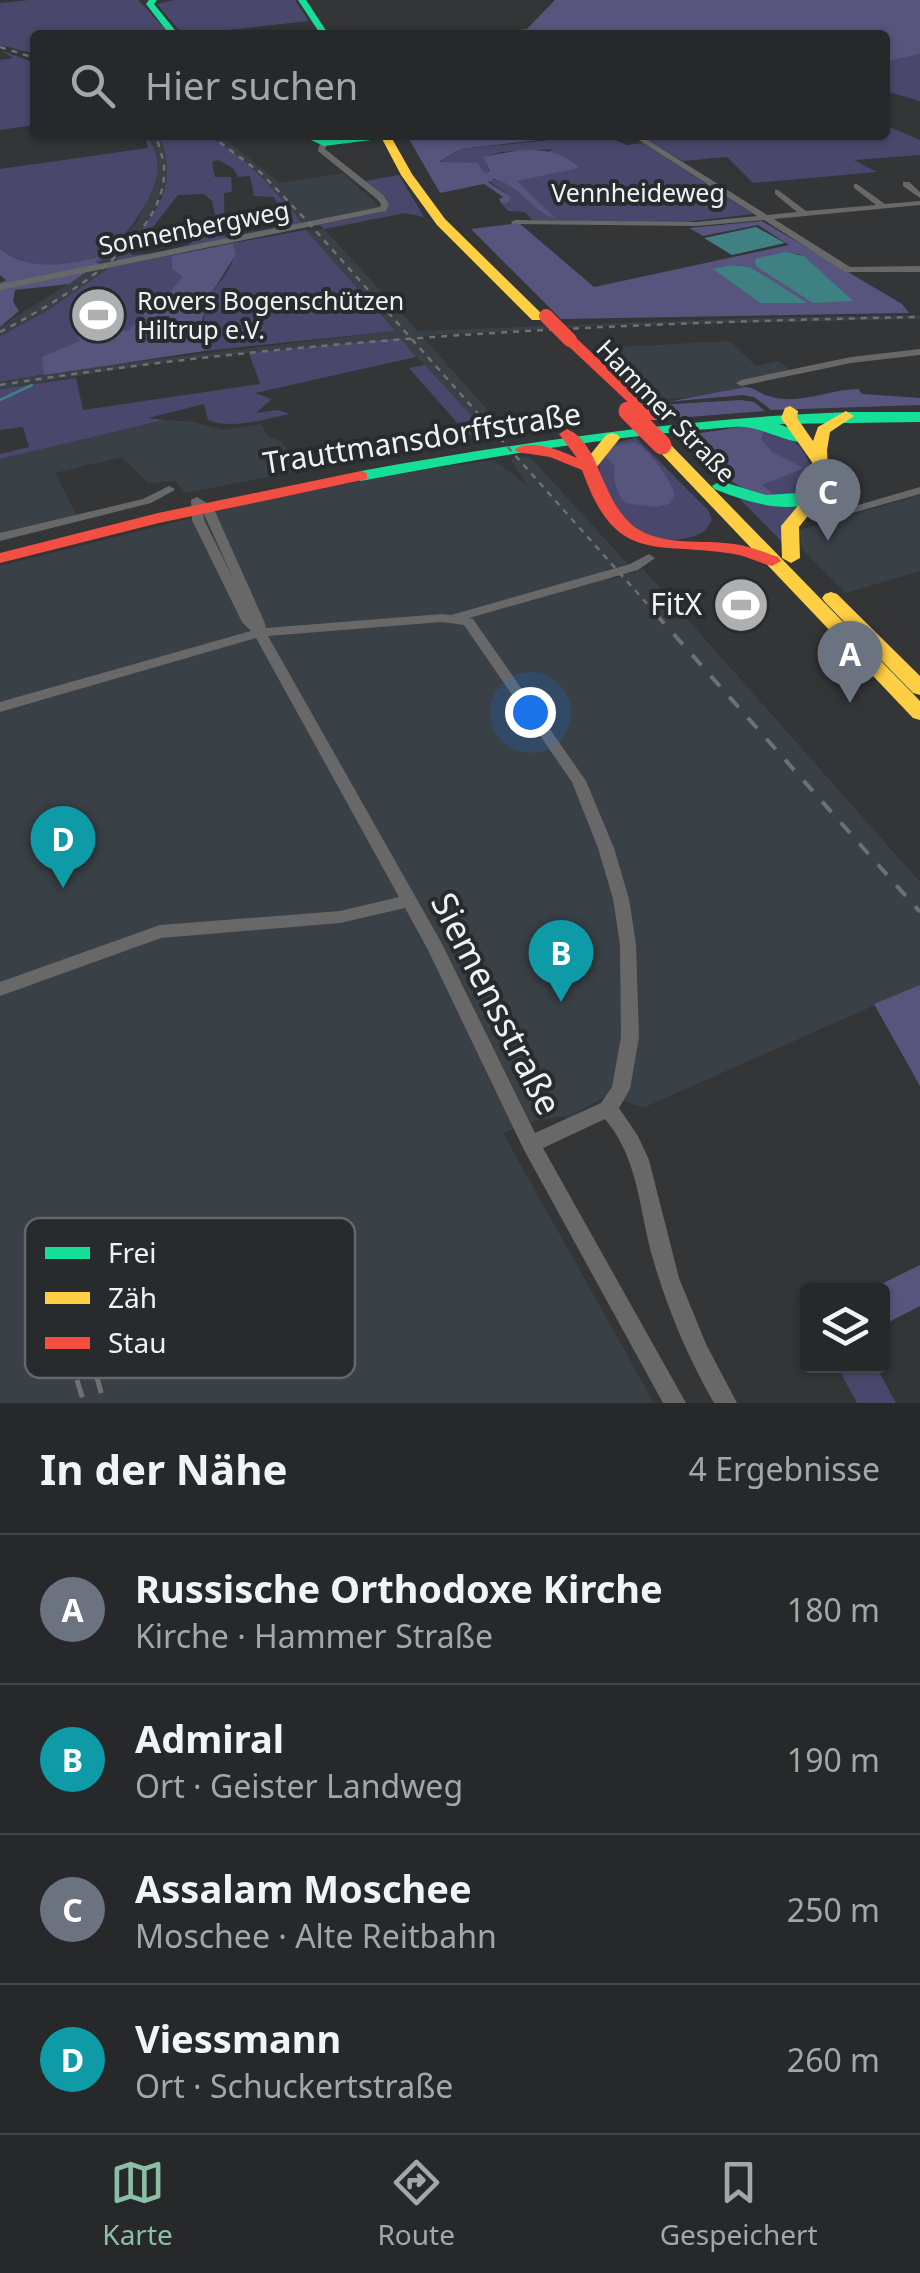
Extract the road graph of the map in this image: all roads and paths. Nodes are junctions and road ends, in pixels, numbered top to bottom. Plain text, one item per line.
1 (154, 0) edge
2 (302, 0) edge
3 (171, 30) edge
4 (322, 30) edge
5 (315, 140) edge
6 (399, 140) edge
7 (643, 140) edge
8 (906, 184) dead end
9 (857, 186) dead end
10 (778, 192) dead end
11 (920, 200) edge
12 (884, 206) junction
13 (804, 214) junction
14 (762, 218) junction
15 (515, 222) dead end
16 (920, 270) edge
17 (3, 288) edge
18 (920, 352) edge
19 (741, 383) dead end
20 (920, 414) edge
21 (846, 416) junction
22 (803, 433) junction
23 (579, 454) junction
24 (169, 489) dead end
25 (920, 490) edge
26 (718, 493) junction
27 (817, 496) junction
28 (200, 506) junction
29 (838, 514) dead end
30 (0, 537) edge
31 (0, 548) edge
32 (654, 552) junction
33 (0, 558) edge
34 (783, 560) junction
35 (455, 618) junction
36 (260, 632) junction
37 (920, 688) edge
38 (0, 708) edge
39 (920, 712) edge
40 (407, 901) junction
41 (0, 989) edge
42 (608, 1109) junction
43 (530, 1144) junction
44 (675, 1403) edge
45 (726, 1403) edge

1 - 3 main road
2 - 4 main road
5 - 17 street, Sonnenbergweg
6 - 26 main road, Hammer Straße, bridge
7 - 14 street, Vennheideweg
8 - 11 street, Vennheideweg
9 - 12 street
10 - 13 street
11 - 12 street, Vennheideweg
12 - 13 street, Vennheideweg
13 - 14 street, Vennheideweg
14 - 15 street, Vennheideweg
14 - 16 street
18 - 19 street
20 - 21 main road, Trauttmansdorffstraße
20 - 22 main road, Trauttmansdorffstraße
21 - 22 main road, Trauttmansdorffstraße
21 - 22 main road
22 - 23 main road, Trauttmansdorffstraße
22 - 23 main road, Trauttmansdorffstraße
22 - 27 main road
23 - 28 main road, Trauttmansdorffstraße
23 - 28 main road, Trauttmansdorffstraße
23 - 32 main road
24 - 30 street
25 - 29 street
26 - 27 main road
26 - 32 main road
26 - 34 main road, Hammer Straße
27 - 34 main road
28 - 31 main road, Trauttmansdorffstraße
28 - 33 main road, Trauttmansdorffstraße
28 - 36 street, Siemensstraße
32 - 34 main road
32 - 35 street
34 - 37 main road, Hammer Straße
34 - 39 main road, Hammer Straße
35 - 36 street
35 - 42 street
36 - 38 street
36 - 40 street, Siemensstraße
40 - 41 street
40 - 43 street, Siemensstraße
42 - 43 street
42 - 45 street, Siemensstraße
43 - 44 street, Siemensstraße

